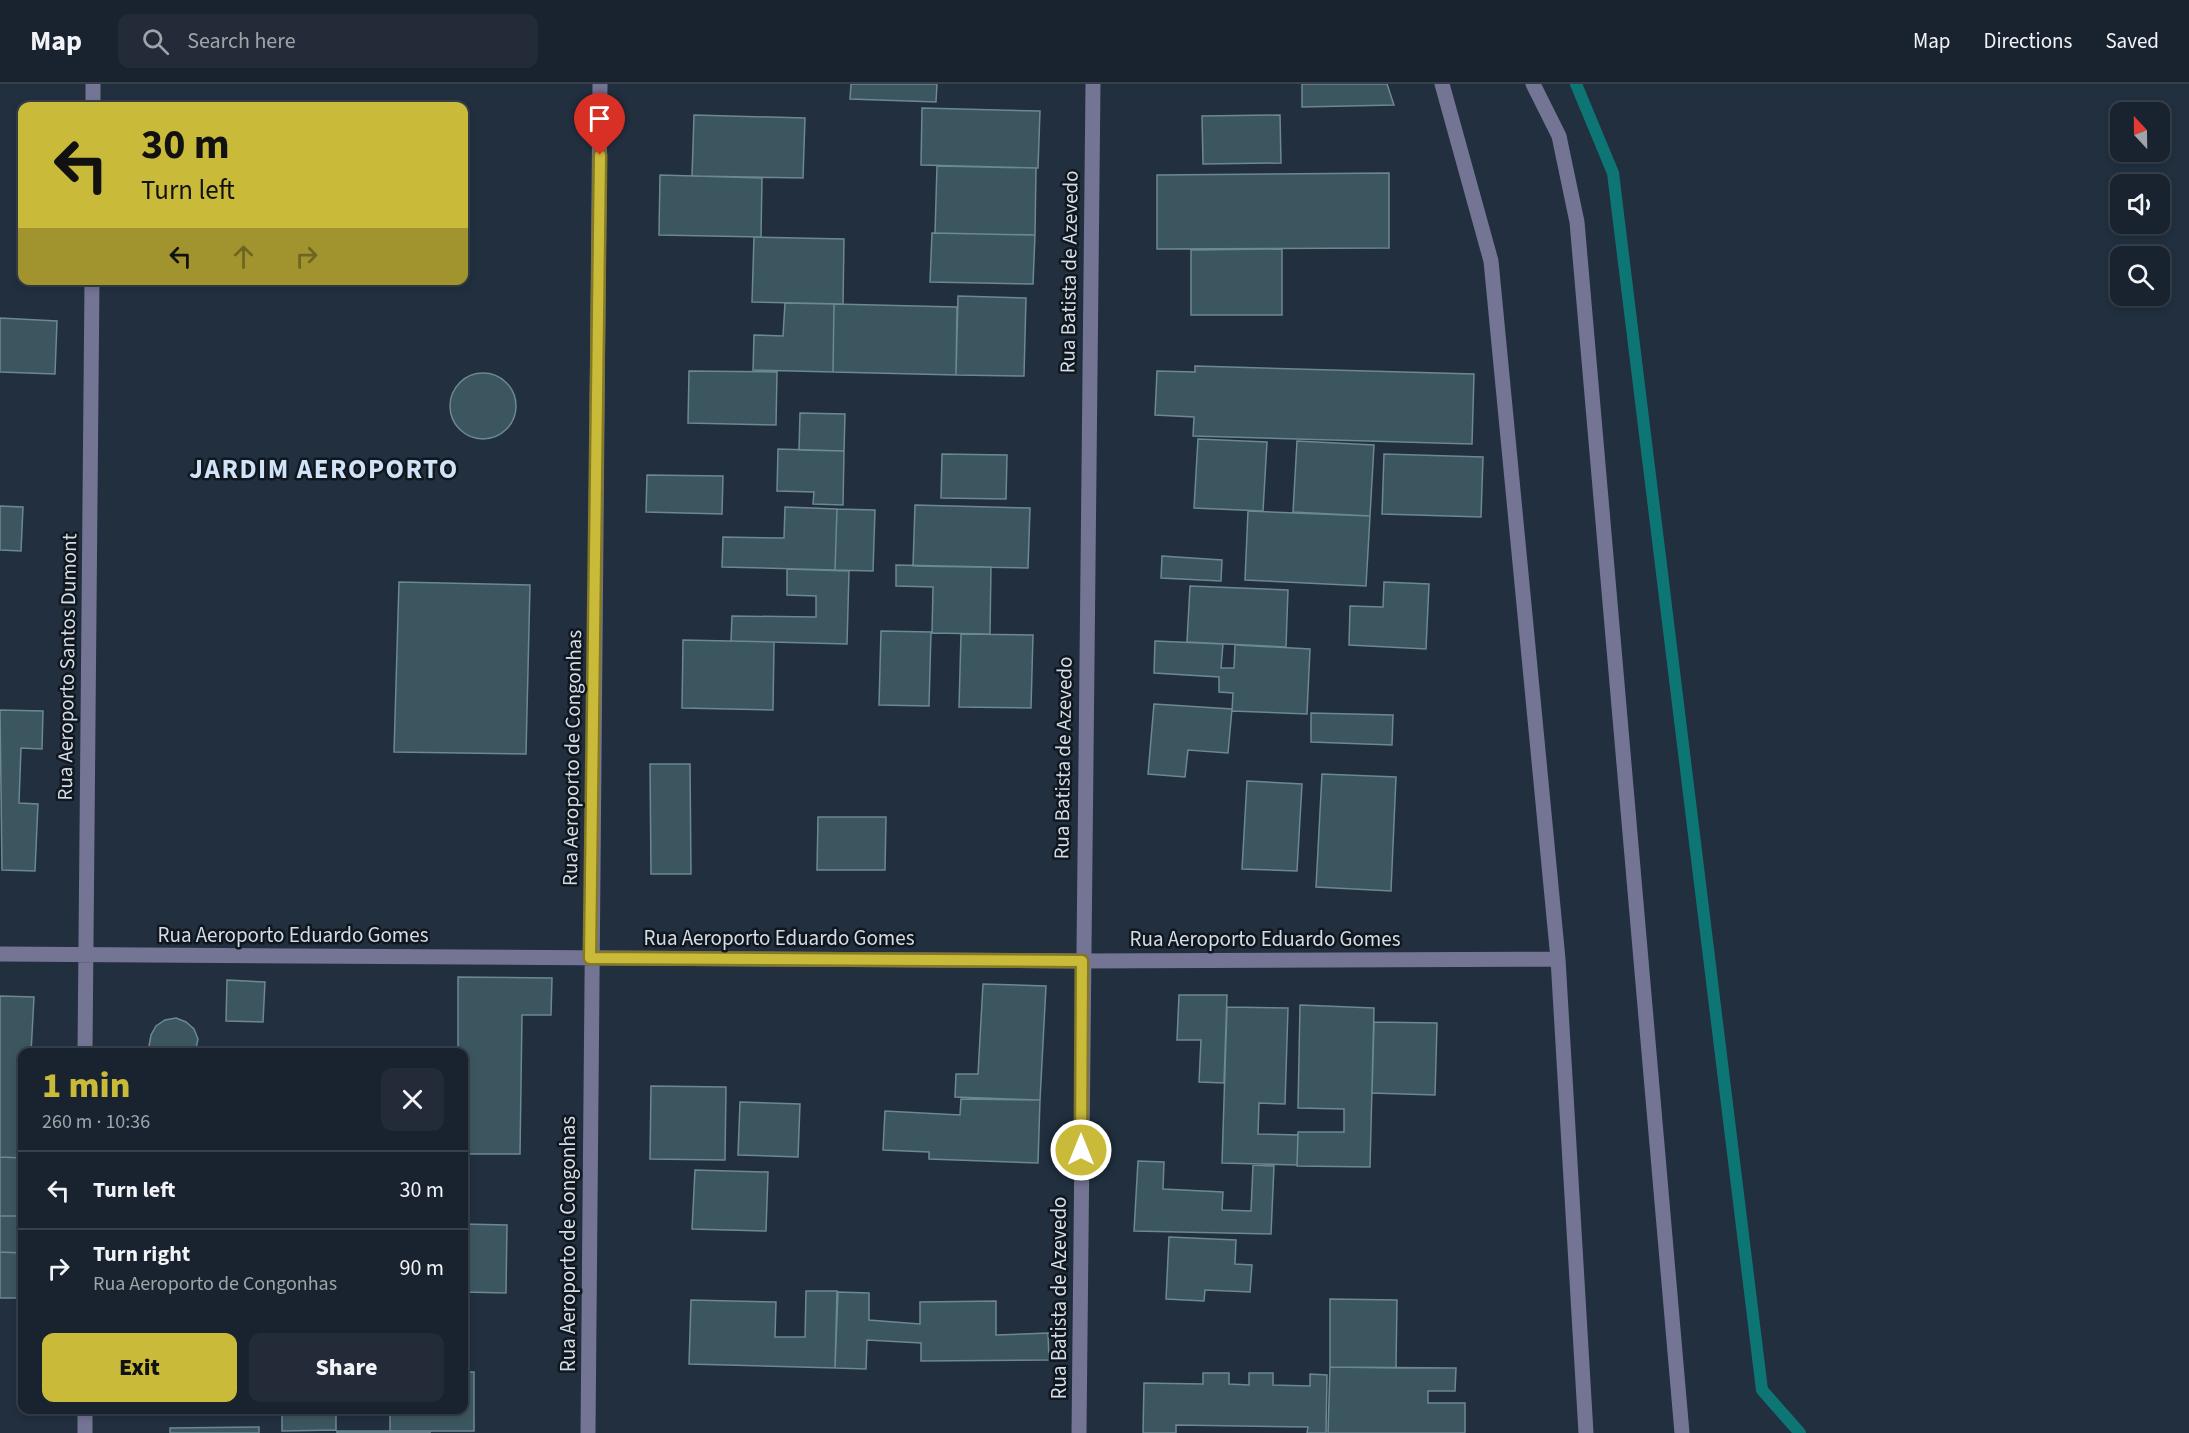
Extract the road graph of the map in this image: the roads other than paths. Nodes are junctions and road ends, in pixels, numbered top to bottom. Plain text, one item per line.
1 (93, 84) edge
2 (600, 84) edge
3 (1093, 84) edge
4 (1442, 84) edge
5 (1533, 84) edge
6 (93, 102) edge
7 (92, 285) edge
8 (0, 954) edge
9 (85, 955) junction
10 (590, 958) junction
11 (1558, 959) junction
12 (1082, 961) junction
13 (85, 1048) edge
14 (85, 1414) edge
15 (85, 1433) edge
16 (588, 1433) edge
17 (1079, 1433) edge
18 (1587, 1433) edge
19 (1682, 1433) edge

1 - 6 street
2 - 10 street, Rua Aeroporto de Congonhas
3 - 12 street, Rua Batista de Azevedo
4 - 11 street
5 - 19 street
7 - 9 street, Rua Aeroporto Santos Dumont
8 - 9 street, Rua Aeroporto Eduardo Gomes
9 - 10 street, Rua Aeroporto Eduardo Gomes
9 - 13 street, Rua Aeroporto Santos Dumont
10 - 12 street, Rua Aeroporto Eduardo Gomes
10 - 16 street, Rua Aeroporto de Congonhas
11 - 12 street, Rua Aeroporto Eduardo Gomes
11 - 18 street
12 - 17 street, Rua Batista de Azevedo
14 - 15 street

